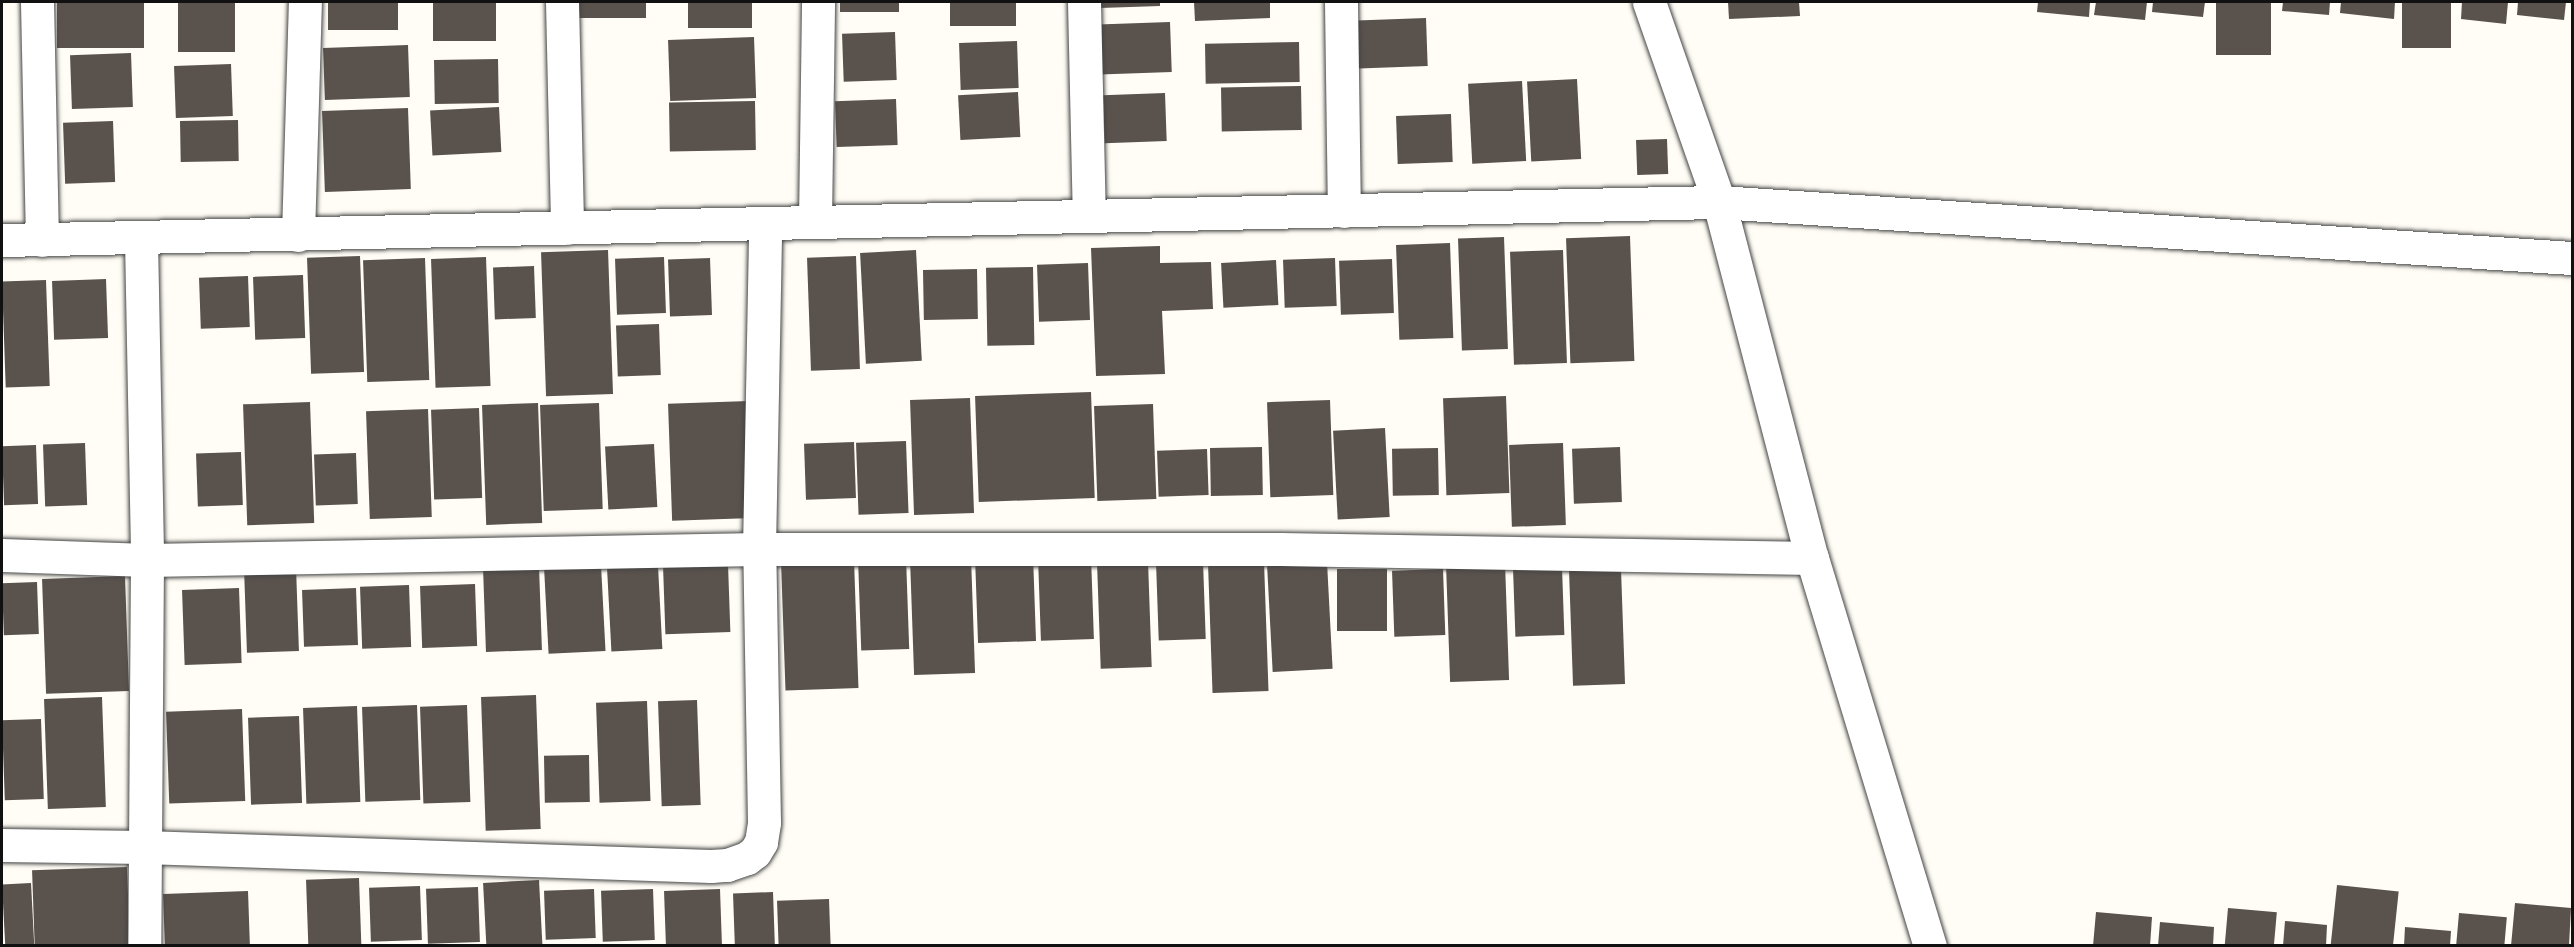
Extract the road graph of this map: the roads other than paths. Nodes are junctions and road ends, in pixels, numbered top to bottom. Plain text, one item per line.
1 (38, 2) edge
2 (305, 2) edge
3 (562, 2) edge
4 (818, 2) edge
5 (1084, 2) edge
6 (1341, 2) edge
7 (1649, 2) edge
8 (1719, 202) junction
9 (1344, 211) junction
10 (1089, 216) junction
11 (815, 222) junction
12 (765, 223) junction
13 (567, 228) junction
14 (298, 235) junction
15 (141, 239) junction
16 (2, 240) edge
17 (42, 240) junction
18 (2572, 258) edge
19 (759, 549) junction
20 (2, 555) edge
21 (1812, 558) junction
22 (147, 560) junction
23 (2, 845) edge
24 (144, 847) junction
25 (144, 945) edge
26 (1930, 945) edge

1 - 17 street
2 - 14 street
3 - 13 street
4 - 11 street
5 - 10 street
6 - 9 street
7 - 8 street
8 - 9 street
8 - 18 street
8 - 21 street
9 - 10 street
10 - 11 street
11 - 12 street
12 - 13 street
12 - 19 street
13 - 14 street
14 - 15 street
15 - 17 street
15 - 22 street
16 - 17 street
19 - 21 street
19 - 22 street
19 - 24 street
20 - 22 street
21 - 26 street
22 - 24 street
23 - 24 street
24 - 25 street

